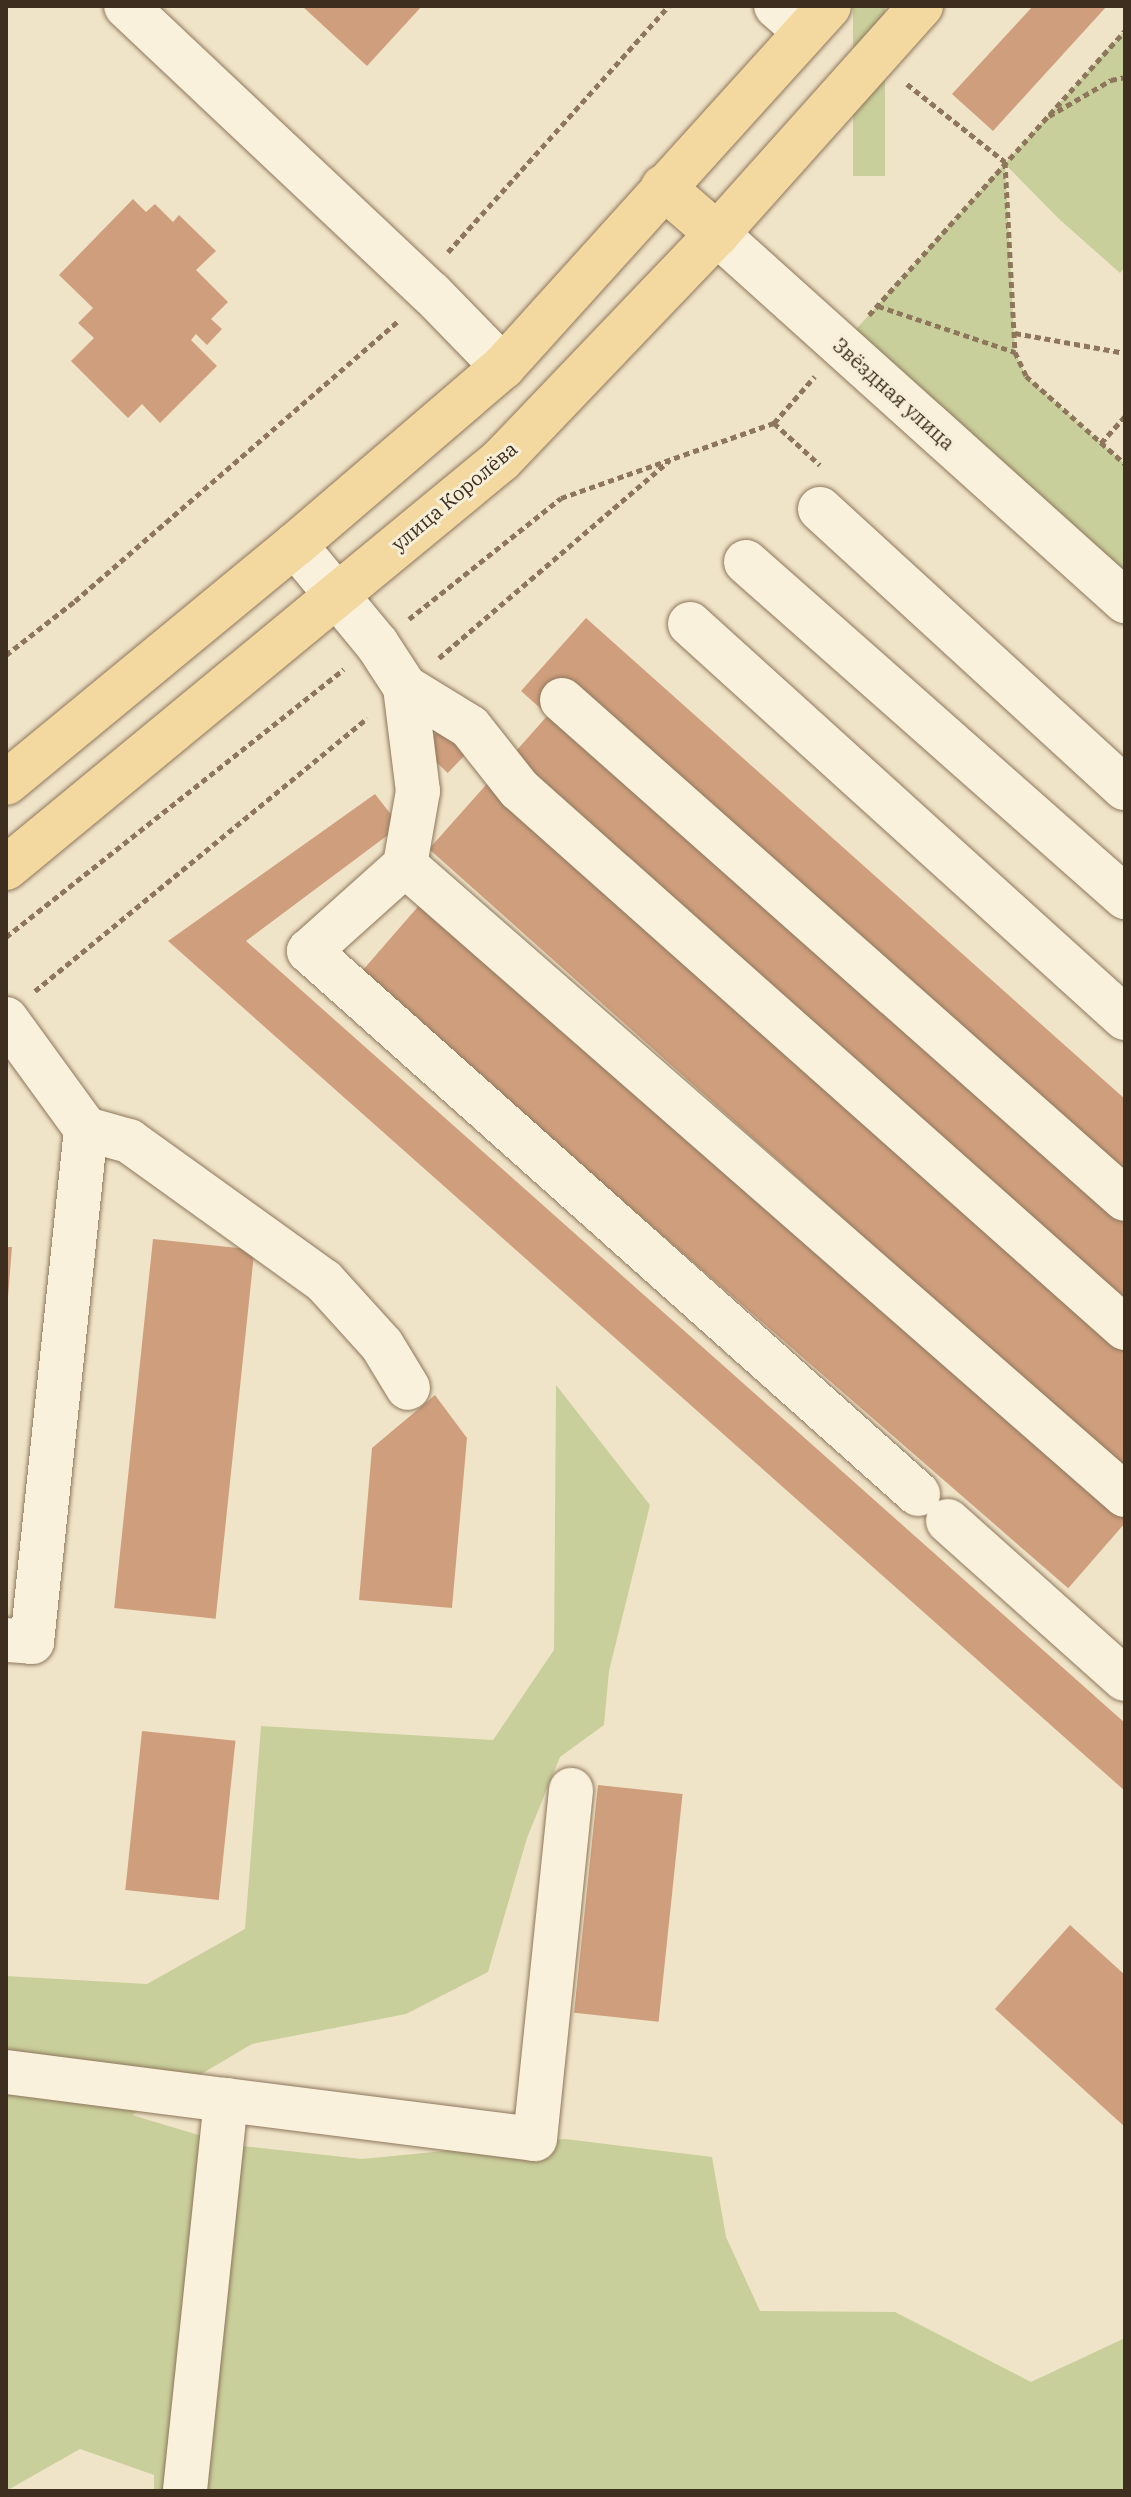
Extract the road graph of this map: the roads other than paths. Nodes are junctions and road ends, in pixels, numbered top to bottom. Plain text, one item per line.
1 (126, 6) edge
2 (921, 6) edge
3 (803, 14) edge
4 (663, 187) junction
5 (717, 234) junction
6 (503, 367) junction
7 (820, 509) dead end
8 (295, 545) junction
9 (746, 562) dead end
10 (337, 594) junction
11 (1125, 601) edge
12 (690, 624) dead end
13 (405, 687) junction
14 (562, 700) dead end
15 (6, 783) edge
16 (1125, 788) edge
17 (405, 865) junction
18 (6, 868) edge
19 (1125, 897) edge
20 (18, 1008) edge
21 (1122, 1009) edge
22 (86, 1129) junction
23 (1125, 1199) edge
24 (1125, 1328) edge
25 (408, 1388) dead end
26 (1125, 1495) edge
27 (6, 1640) edge
28 (1125, 1679) edge
29 (571, 1790) dead end
30 (6, 2072) edge
31 (226, 2100) junction
32 (185, 2491) edge

1 - 6 street
2 - 5 main road, улица Королёва
3 - 4 main road
4 - 5 main road, Звёздная улица
4 - 6 main road
5 - 10 main road, улица Королёва
5 - 11 street, Звёздная улица
6 - 8 main road
7 - 16 street
8 - 10 street
8 - 15 main road
9 - 19 street
10 - 13 street
10 - 18 main road, улица Королёва
12 - 21 street
13 - 17 street
13 - 24 street
14 - 23 street
17 - 26 street
17 - 28 street
20 - 22 street
22 - 25 street
22 - 27 street
29 - 31 street
30 - 31 street
31 - 32 street

